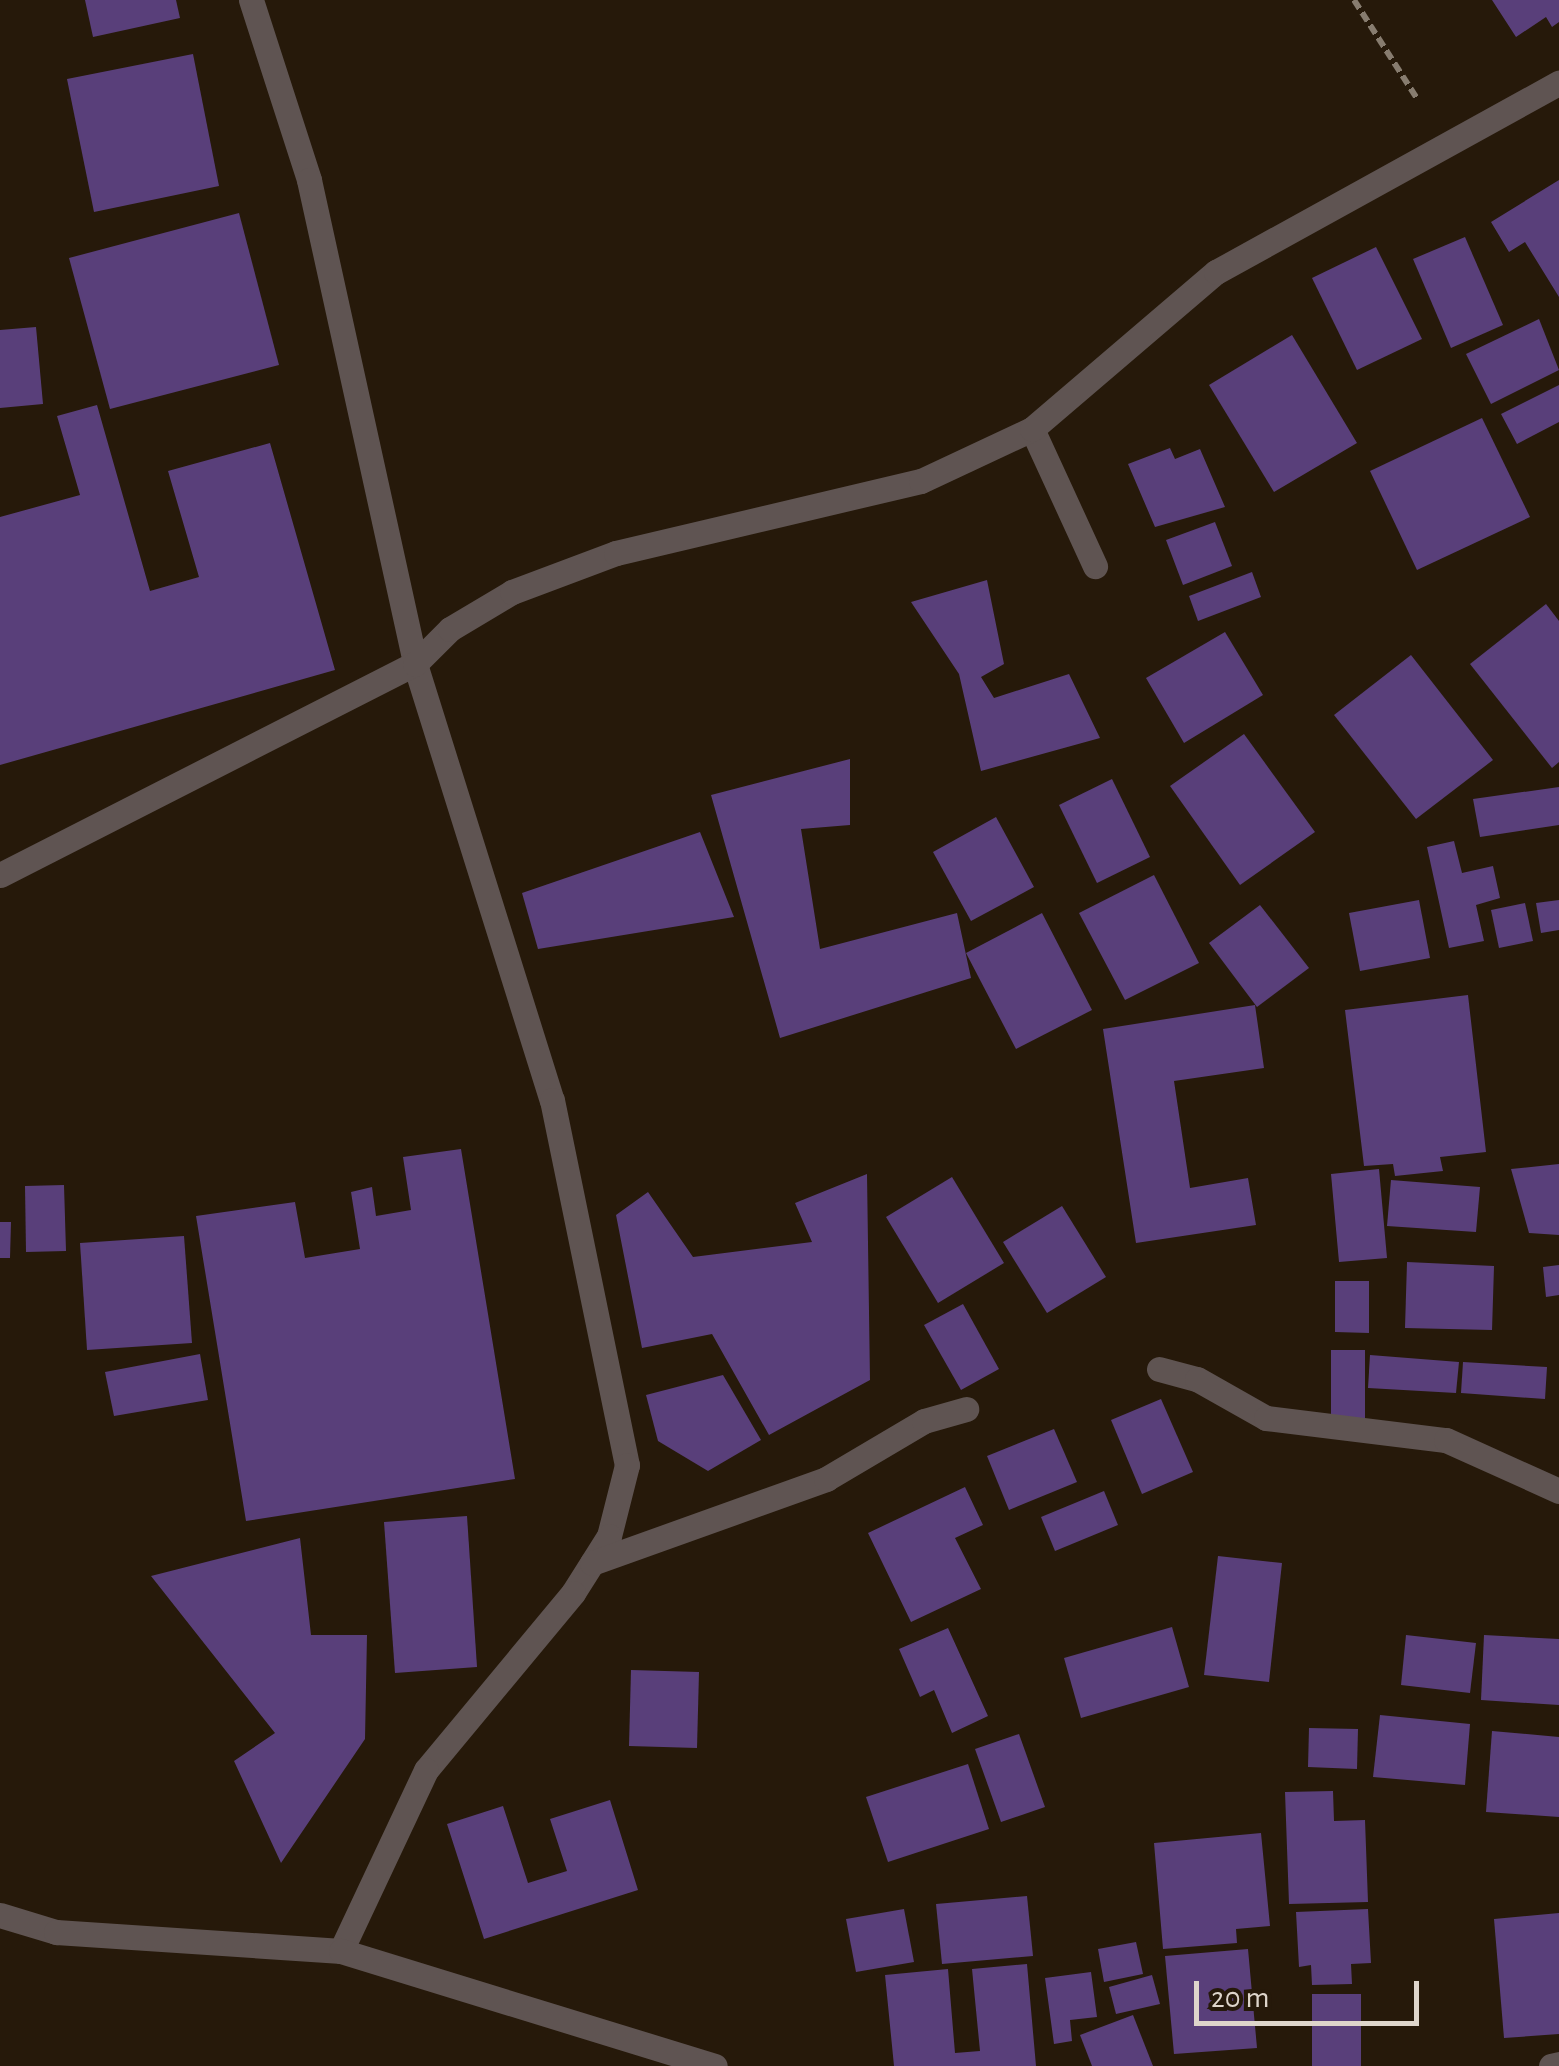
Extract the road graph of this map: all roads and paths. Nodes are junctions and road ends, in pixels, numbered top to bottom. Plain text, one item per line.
1 (251, 0) edge
2 (1354, 0) edge
3 (1559, 83) edge
4 (1449, 148) junction
5 (1032, 429) junction
6 (1095, 566) dead end
7 (414, 664) junction
8 (0, 875) edge
9 (1159, 1369) dead end
10 (966, 1409) dead end
11 (1559, 1491) edge
12 (592, 1563) junction
13 (0, 1914) edge
14 (341, 1950) junction
15 (1559, 2064) edge
16 (715, 2066) edge
17 (1551, 2066) edge

1 - 7 street
2 - 4 path
3 - 4 street
4 - 5 street
5 - 6 street
5 - 7 street
7 - 8 street
7 - 12 street
9 - 11 street
10 - 12 street
12 - 14 street
13 - 14 street
14 - 16 street
15 - 17 street

